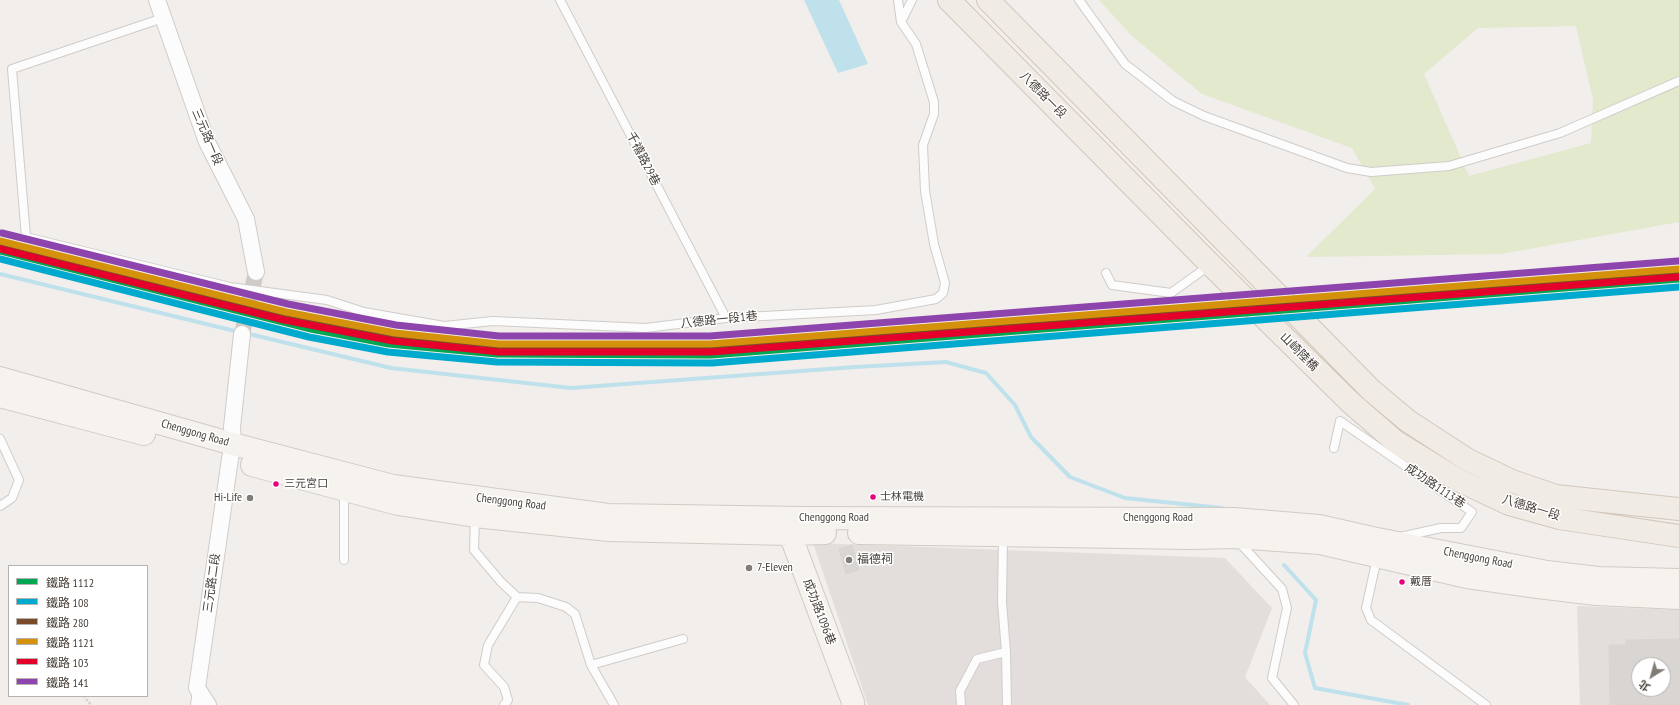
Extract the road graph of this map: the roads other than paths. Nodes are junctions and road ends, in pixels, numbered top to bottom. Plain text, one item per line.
1 (157, 0) edge
2 (560, 0) edge
3 (898, 0) edge
4 (912, 0) edge
5 (949, 0) edge
6 (988, 0) edge
7 (1079, 0) edge
8 (163, 18) junction
9 (902, 22) junction
10 (1679, 81) edge
11 (1138, 190) joint
12 (1210, 264) junction
13 (256, 272) tunnel mouth
14 (1106, 273) dead end
15 (726, 318) junction
16 (242, 334) tunnel mouth
17 (0, 378) edge
18 (0, 396) edge
19 (1408, 421) joint
20 (0, 439) edge
21 (1396, 442) joint
22 (1334, 448) dead end
23 (231, 451) junction
24 (344, 489) junction
25 (0, 506) edge
26 (478, 508) junction
27 (1679, 509) edge
28 (789, 526) junction
29 (1003, 526) junction
30 (1234, 528) junction
31 (1679, 536) edge
32 (1381, 548) junction
33 (344, 560) dead end
34 (1679, 580) edge
35 (517, 597) junction
36 (1679, 598) edge
37 (684, 639) dead end
38 (1006, 652) junction
39 (591, 665) junction
40 (197, 688) junction
41 (195, 705) edge
42 (208, 705) edge
43 (504, 705) edge
44 (614, 705) edge
45 (852, 705) edge
46 (961, 705) edge
47 (1007, 705) edge
48 (1294, 705) edge
49 (1486, 705) edge

1 - 8 street, 三元路一段
2 - 15 lane, 千禧路29巷
3 - 9 lane
4 - 9 lane
5 - 11 main road, 八德路一段
6 - 19 main road, 山崎陸橋
7 - 10 lane
8 - 13 street, 三元路一段
8 - 15 lane, 八德路一段1巷
9 - 15 lane, 八德路一段1巷
11 - 12 main road, 山崎陸橋
12 - 14 lane
12 - 21 main road, 山崎陸橋
16 - 23 street
17 - 23 street, Chenggong Road
18 - 23 street, Chenggong Road
19 - 27 main road, 八德路一段
20 - 25 lane
21 - 31 main road, 八德路一段
22 - 32 lane, 成功路1113巷
23 - 24 street, Chenggong Road
23 - 26 street, Chenggong Road
23 - 40 street, 三元路二段
24 - 26 street, Chenggong Road
24 - 33 lane
26 - 28 street, Chenggong Road
26 - 35 lane
28 - 29 street, Chenggong Road
28 - 45 street, 成功路1096巷
29 - 30 street, Chenggong Road
29 - 38 lane
30 - 32 street, Chenggong Road
30 - 48 lane
32 - 34 street, Chenggong Road
32 - 36 street, Chenggong Road
32 - 49 lane
35 - 39 lane
35 - 43 lane
37 - 39 lane
38 - 46 lane
38 - 47 lane
39 - 44 lane
40 - 41 lane
40 - 42 street

